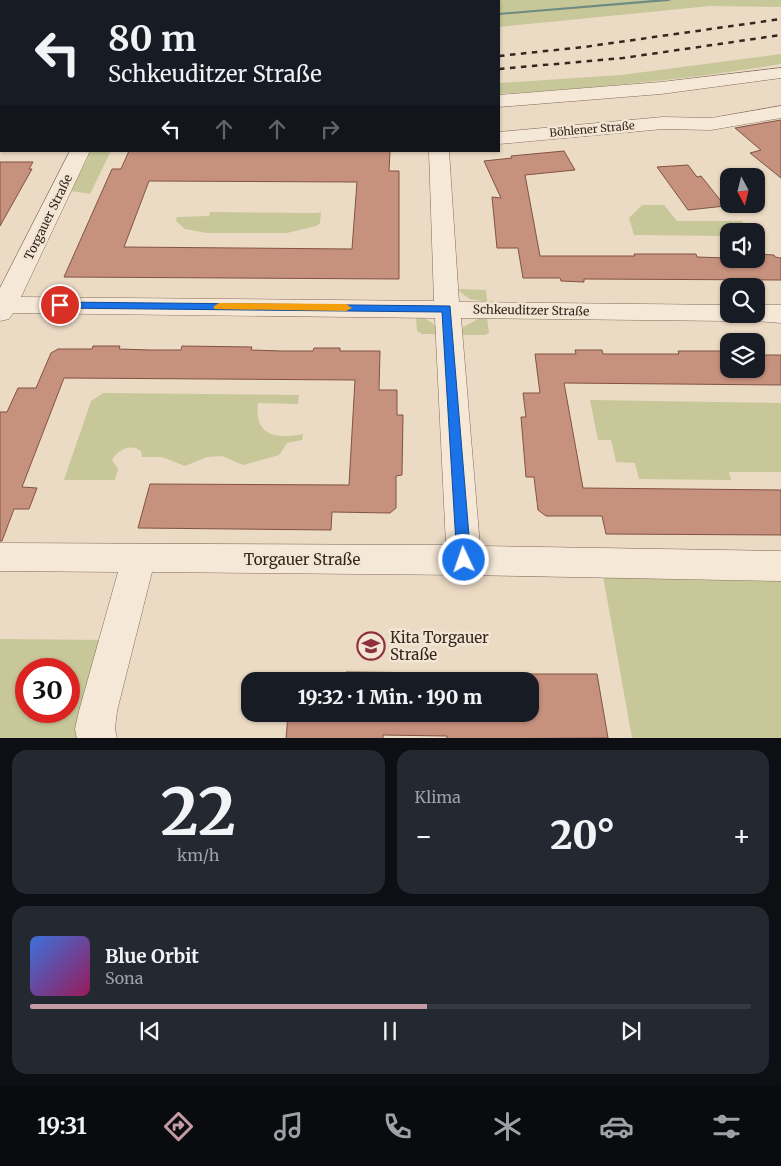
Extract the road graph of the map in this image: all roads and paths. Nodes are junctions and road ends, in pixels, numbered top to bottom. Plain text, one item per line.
1 (781, 73) edge
2 (661, 88) junction
3 (500, 101) edge
4 (781, 112) edge
5 (685, 124) junction
6 (500, 138) edge
7 (79, 152) edge
8 (438, 152) edge
9 (5, 295) edge
10 (447, 309) junction
11 (720, 313) edge
12 (765, 313) edge
13 (781, 314) edge
14 (0, 557) edge
15 (139, 558) junction
16 (464, 560) junction
17 (781, 566) edge
18 (97, 738) edge

1 - 2 street
2 - 3 street
2 - 5 street
4 - 5 street, Böhlener Straße
5 - 6 street, Böhlener Straße
7 - 9 street, Torgauer Straße
8 - 10 street
9 - 10 street, Schkeuditzer Straße
10 - 11 street, Schkeuditzer Straße
10 - 16 street
12 - 13 street
14 - 15 street, Torgauer Straße
15 - 16 street, Torgauer Straße
15 - 18 street
16 - 17 street, Torgauer Straße

